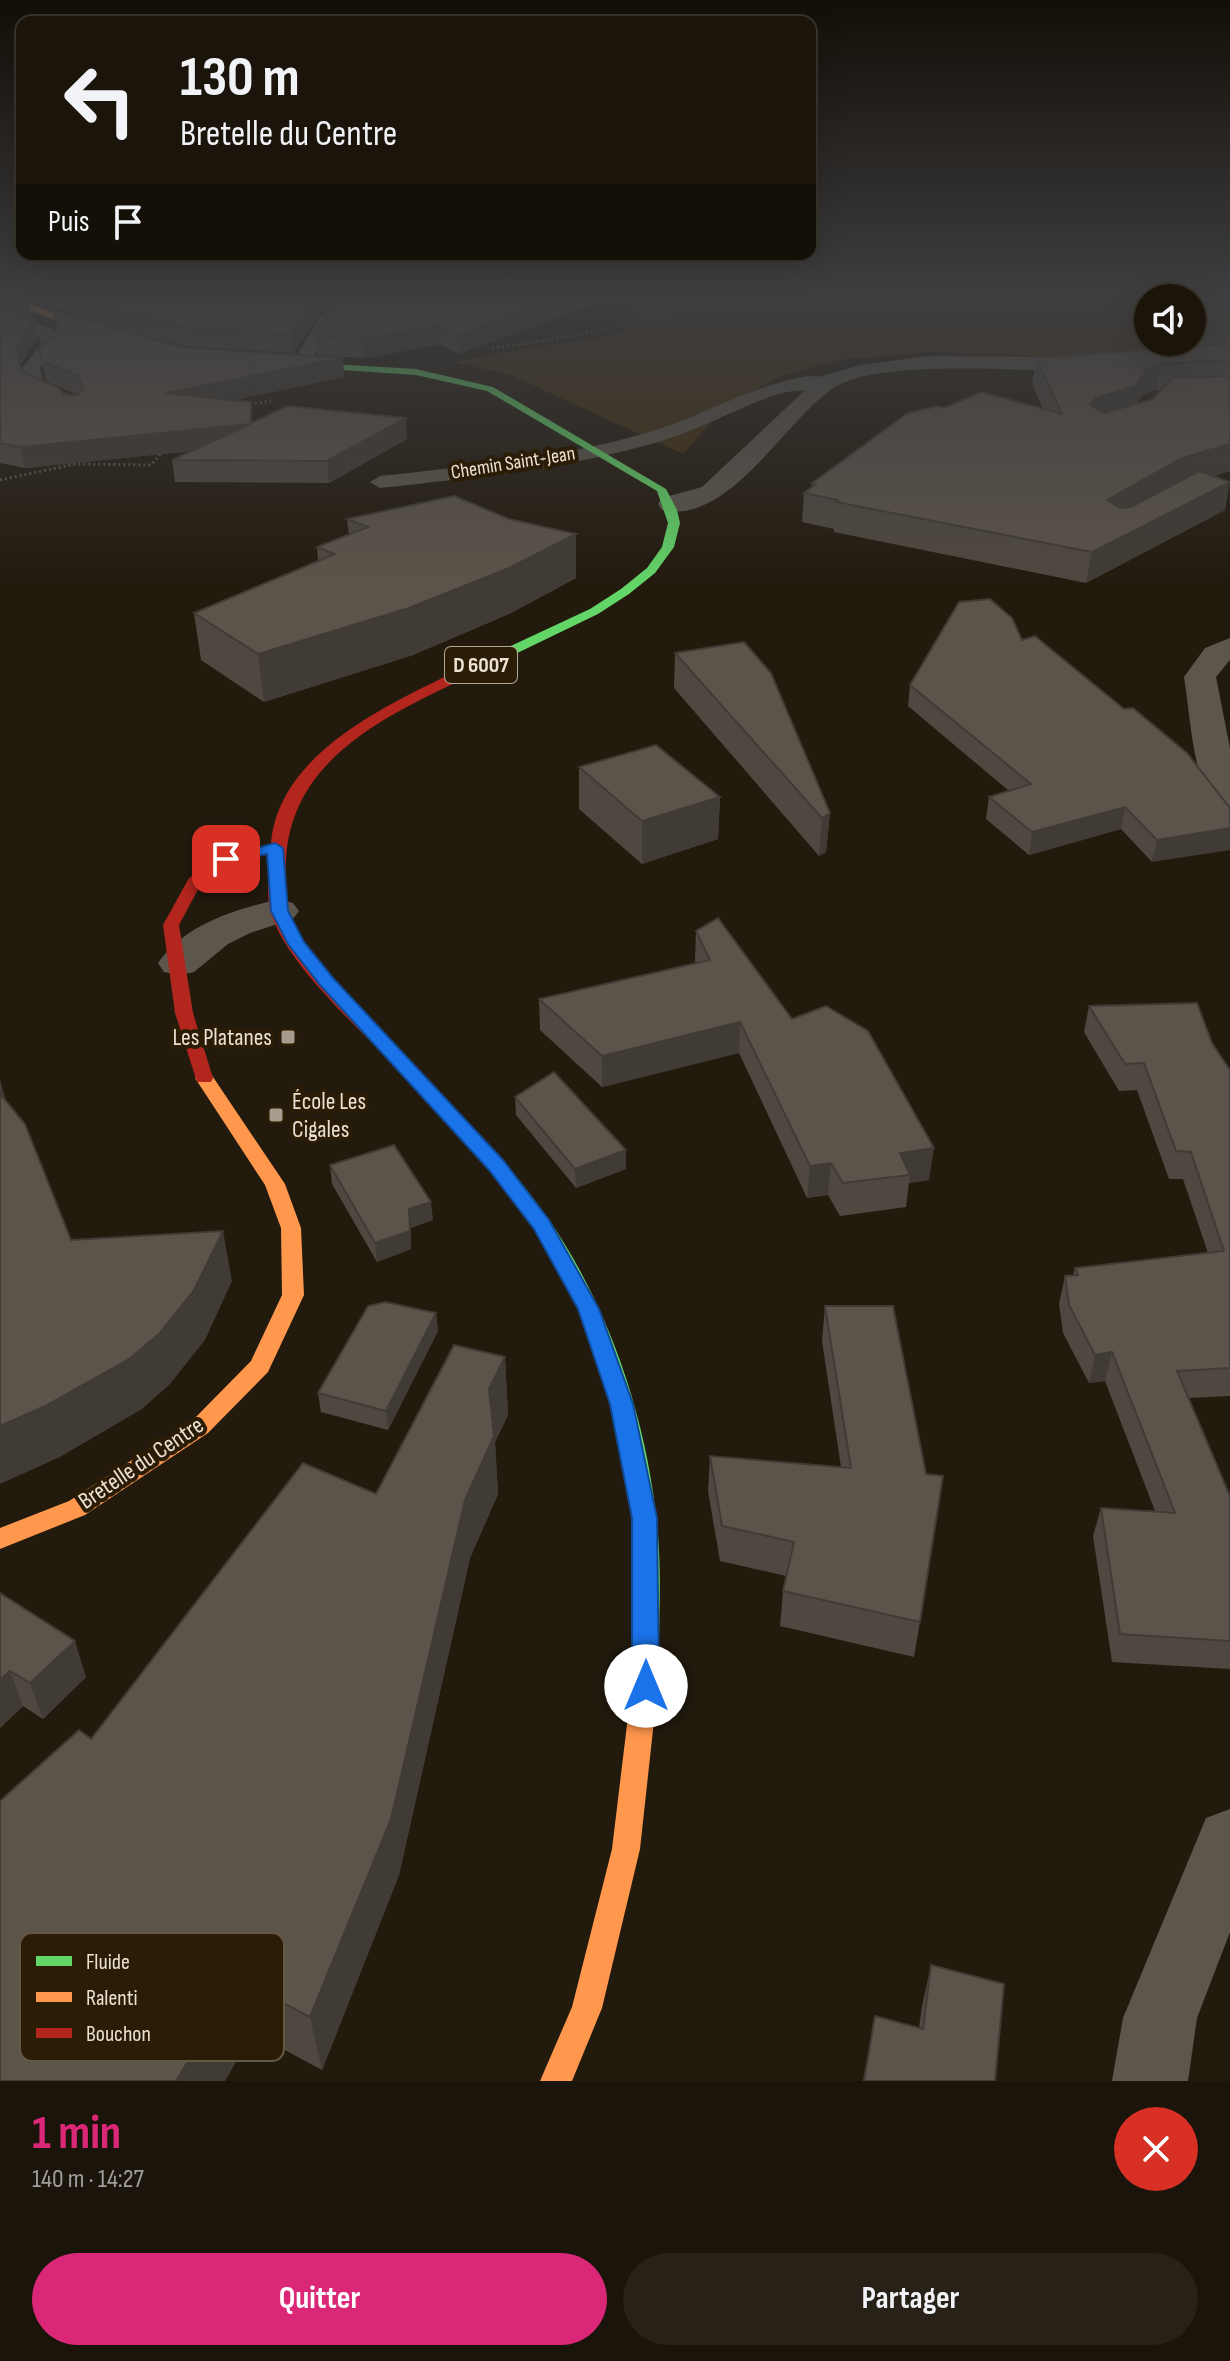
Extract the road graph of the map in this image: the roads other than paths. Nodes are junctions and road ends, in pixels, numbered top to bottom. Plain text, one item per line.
1 (44, 390) edge
2 (492, 390) edge
3 (774, 390) edge
4 (819, 390) edge
5 (75, 408) edge
6 (380, 482) dead end
7 (666, 497) junction
8 (1230, 648) edge
9 (1230, 805) edge
10 (275, 848) junction
11 (279, 911) junction
12 (179, 963) junction
13 (0, 1539) edge
14 (1230, 1842) edge
15 (556, 2081) edge
16 (1150, 2081) edge

1 - 5 lane
2 - 7 main road
3 - 6 lane, Chemin Saint-Jean
4 - 7 street, Chemin Saint-Jean
7 - 10 main road, D 6007
8 - 9 street
10 - 11 main road, D 6007
10 - 12 main road, Bretelle du Centre
11 - 12 street
11 - 15 main road, D 6007
12 - 13 main road, Bretelle du Centre
14 - 16 street

